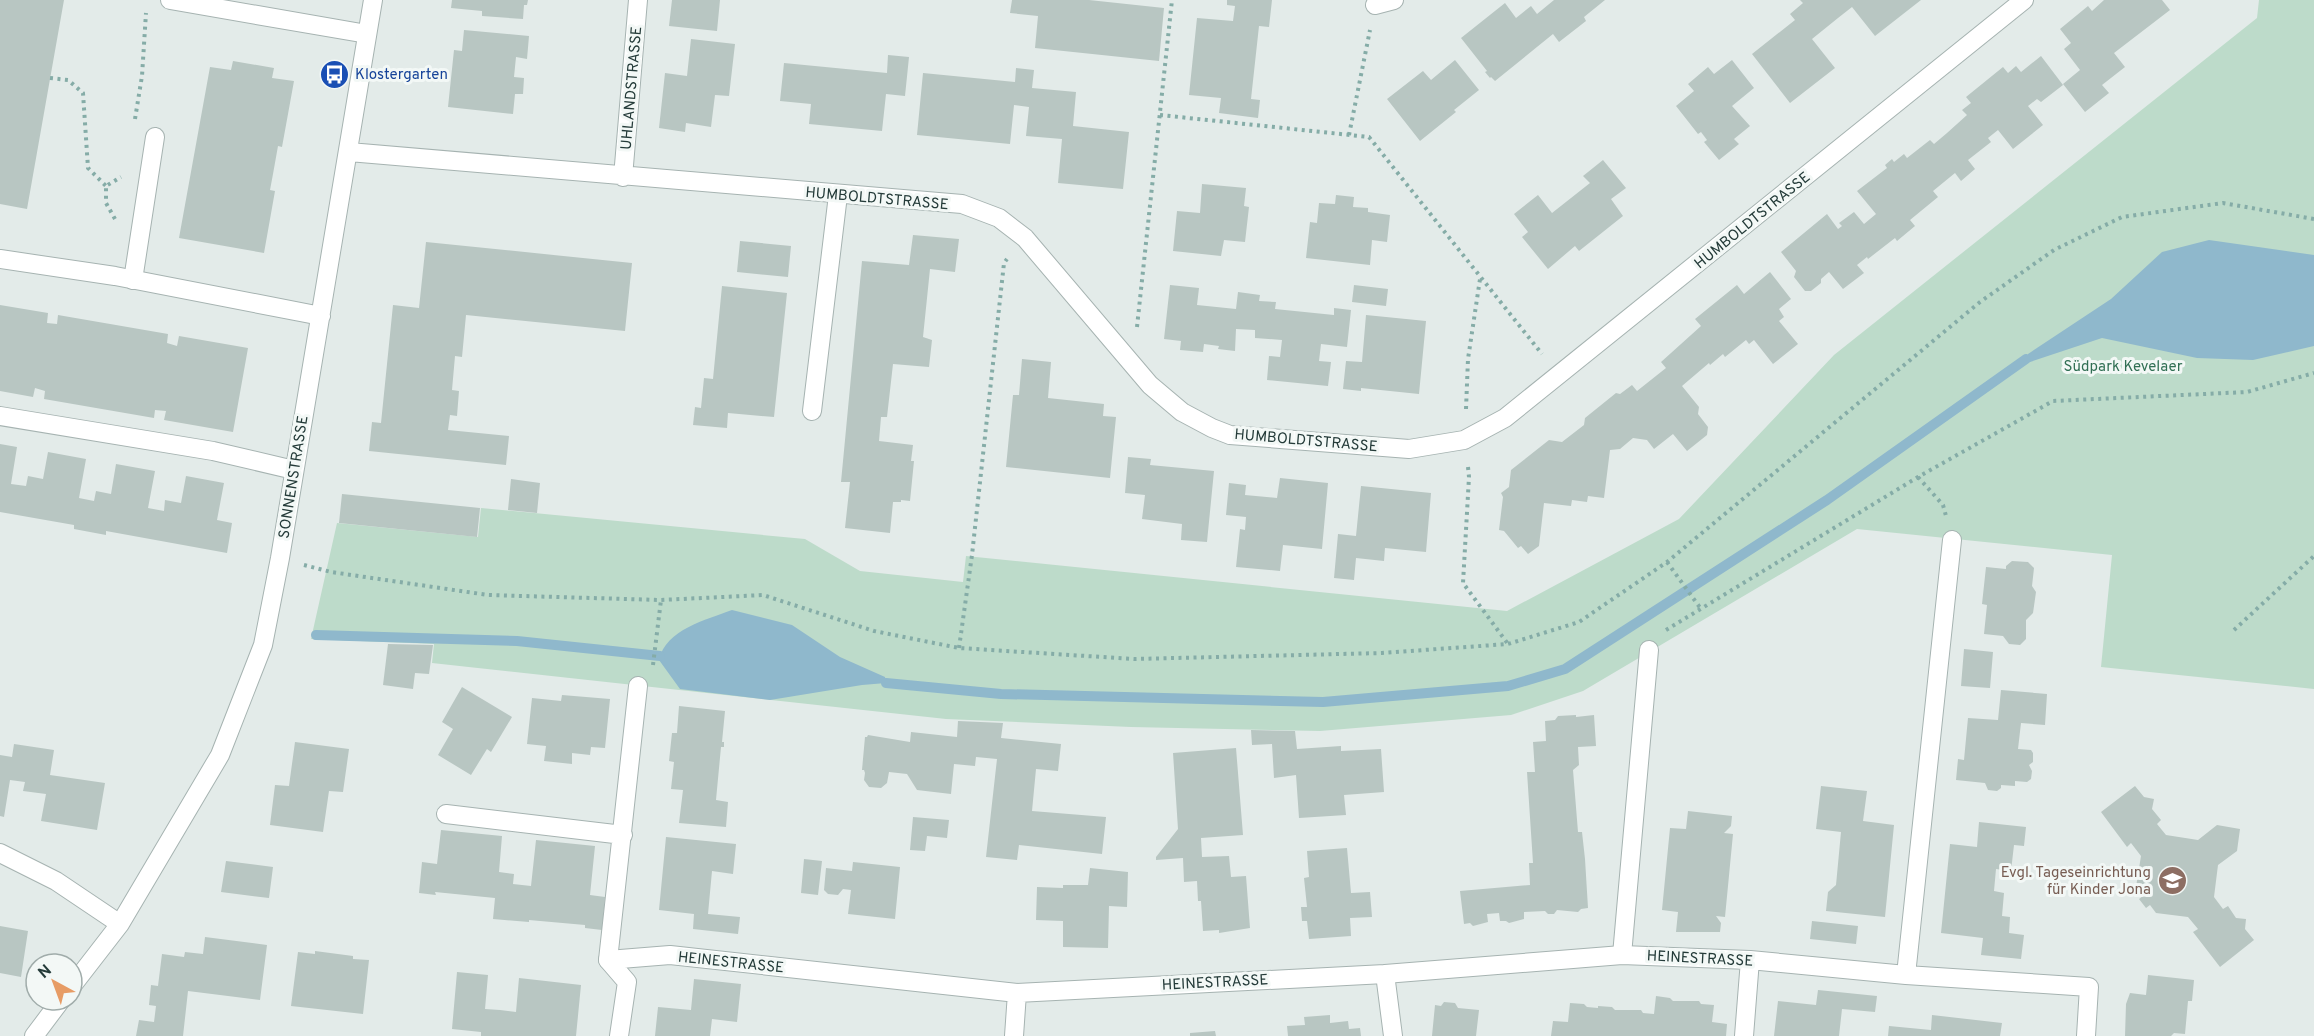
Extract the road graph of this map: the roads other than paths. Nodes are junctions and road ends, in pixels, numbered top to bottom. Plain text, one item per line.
1 (170, 0) edge
2 (374, 0) edge
3 (638, 0) edge
4 (1394, 0) edge
5 (2024, 0) edge
6 (1375, 5) road end
7 (368, 34) junction
8 (155, 137) dead end
9 (349, 152) junction
10 (623, 177) junction
11 (838, 195) junction
12 (0, 259) edge
13 (133, 280) junction
14 (321, 316) junction
15 (812, 411) dead end
16 (0, 416) edge
17 (294, 470) junction
18 (1952, 540) road end
19 (1649, 650) road end
20 (638, 686) dead end
21 (446, 814) dead end
22 (623, 835) junction
23 (0, 853) edge
24 (120, 924) junction
25 (1622, 955) junction
26 (608, 960) junction
27 (1750, 960) junction
28 (84, 970) edge
29 (1385, 974) junction
30 (1906, 975) junction
31 (1017, 993) junction
32 (52, 1012) edge
33 (34, 1036) edge
34 (619, 1036) edge
35 (1014, 1036) edge
36 (1393, 1036) edge
37 (1744, 1036) edge
38 (2086, 1036) edge

1 - 7 street
2 - 7 street, SONNENSTRASSE
3 - 10 street, UHLANDSTRASSE
4 - 6 street
5 - 11 street, HUMBOLDTSTRASSE
7 - 9 street, SONNENSTRASSE
8 - 13 street
9 - 10 street, HUMBOLDTSTRASSE
9 - 14 street, SONNENSTRASSE
10 - 11 street, HUMBOLDTSTRASSE
11 - 15 street
12 - 13 street
13 - 14 street
14 - 17 street, SONNENSTRASSE
16 - 17 street
17 - 24 street, SONNENSTRASSE
18 - 30 street
19 - 25 street
20 - 22 street
21 - 22 street
22 - 26 street
23 - 24 street
24 - 28 street, SONNENSTRASSE
25 - 27 street, HEINESTRASSE
25 - 29 street, HEINESTRASSE
26 - 31 street, HEINESTRASSE
26 - 34 street
27 - 30 street, HEINESTRASSE
27 - 37 street
29 - 31 street, HEINESTRASSE
29 - 36 street
30 - 38 street, HEINESTRASSE
31 - 35 street
32 - 33 street

